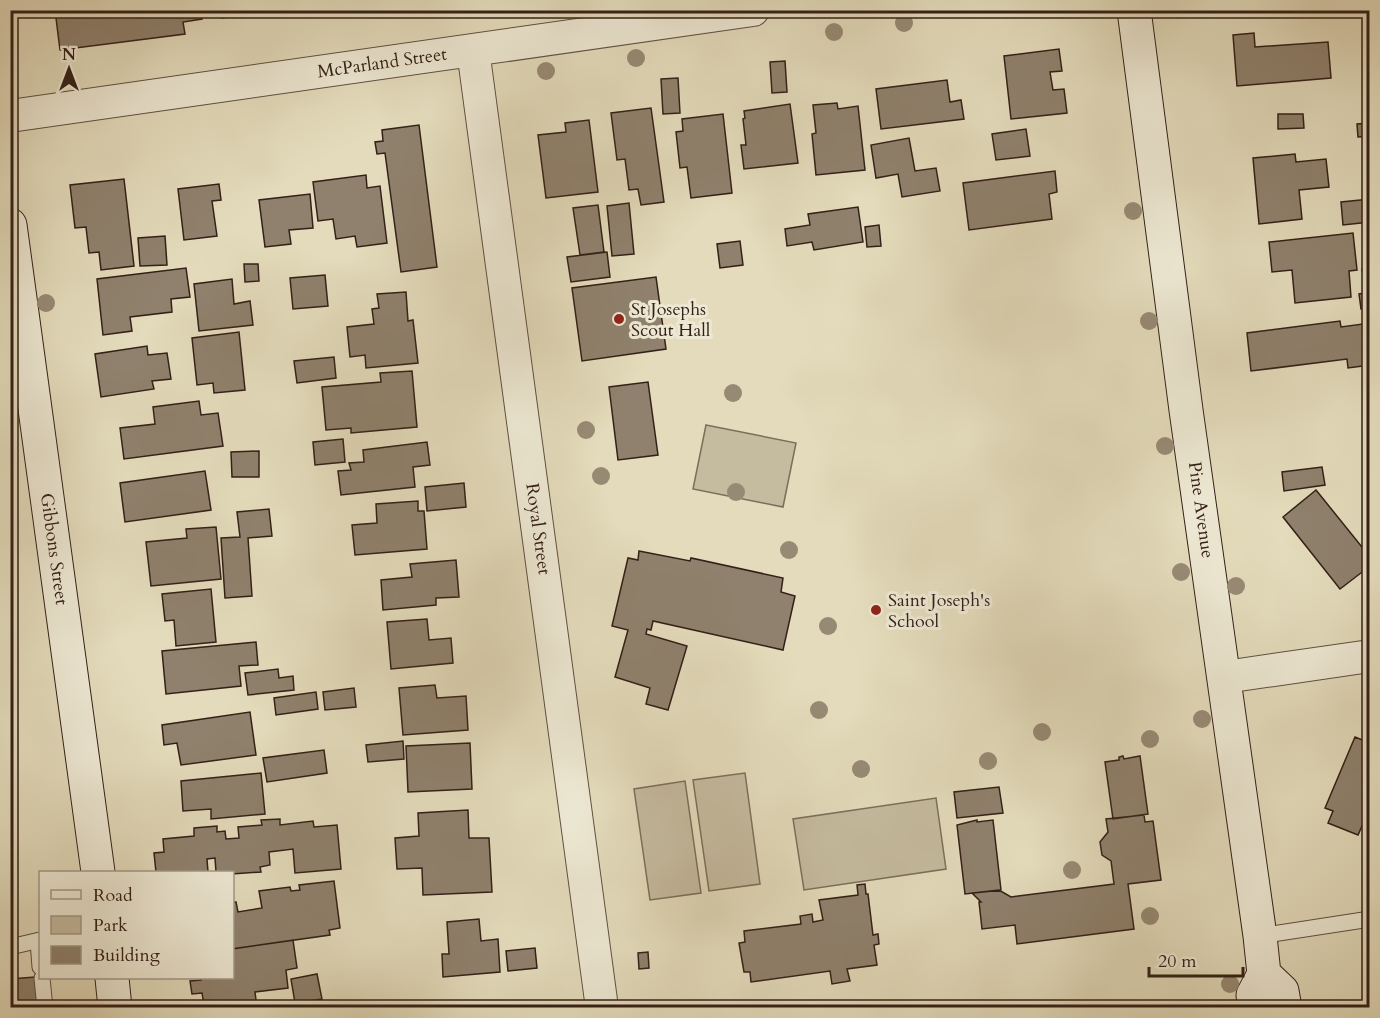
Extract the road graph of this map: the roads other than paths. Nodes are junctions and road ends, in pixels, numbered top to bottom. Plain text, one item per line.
1 (753, 10) edge
2 (1134, 10) edge
3 (473, 50) junction
4 (10, 116) edge
5 (10, 225) edge
6 (1370, 656) edge
7 (1225, 677) junction
8 (98, 871) edge
9 (1370, 919) edge
10 (1260, 936) junction
11 (39, 941) edge
12 (10, 947) edge
13 (1264, 975) junction
14 (42, 979) edge
15 (112, 979) edge
16 (45, 1008) edge
17 (115, 1008) edge
18 (603, 1008) edge
19 (1255, 1008) edge
20 (1285, 1008) edge

1 - 3 street, McParland Street
2 - 7 street, Pine Avenue
3 - 4 street, McParland Street
3 - 18 street, Royal Street
5 - 8 street, Gibbons Street
6 - 7 street
7 - 10 street, Pine Avenue
9 - 10 lane
10 - 13 street, Pine Avenue
11 - 12 lane
13 - 19 street, Pine Avenue
13 - 20 street
14 - 16 lane
15 - 17 street

